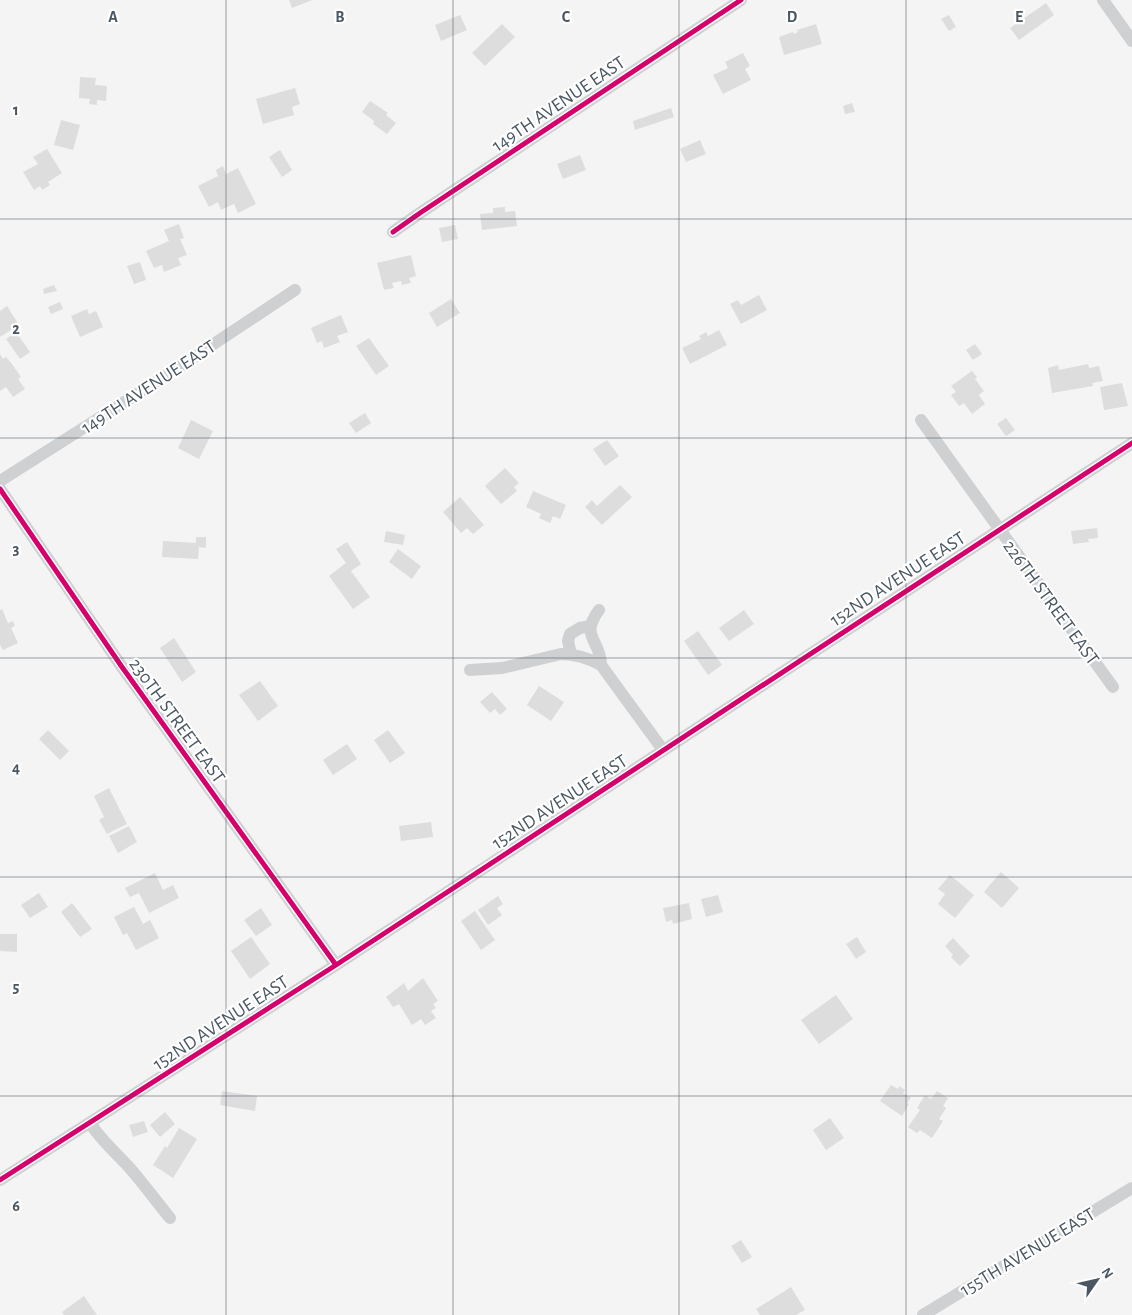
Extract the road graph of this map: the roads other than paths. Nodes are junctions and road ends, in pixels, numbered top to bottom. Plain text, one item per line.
1 (741, 0) edge
2 (1103, 0) edge
3 (1132, 41) edge
4 (393, 232) dead end
5 (295, 290) dead end
6 (921, 420) dead end
7 (1132, 443) edge
8 (0, 481) edge
9 (0, 489) edge
10 (1000, 529) junction
11 (599, 610) dead end
12 (590, 626) junction
13 (571, 654) junction
14 (600, 665) junction
15 (470, 670) dead end
16 (1113, 687) dead end
17 (663, 750) junction
18 (336, 965) junction
19 (90, 1123) junction
20 (0, 1180) edge
21 (1132, 1188) edge
22 (170, 1218) dead end
23 (922, 1315) edge

1 - 4 street, 149TH AVENUE EAST
2 - 3 street
5 - 8 street, 149TH AVENUE EAST
6 - 10 street, 226TH STREET EAST
7 - 10 street, 152ND AVENUE EAST
9 - 18 street, 230TH STREET EAST
10 - 16 street, 226TH STREET EAST
10 - 17 street, 152ND AVENUE EAST
11 - 12 street
12 - 13 street
12 - 14 street
13 - 14 street
13 - 15 street
14 - 17 street
17 - 18 street, 152ND AVENUE EAST
18 - 19 street, 152ND AVENUE EAST
19 - 20 street, 152ND AVENUE EAST
19 - 22 street
21 - 23 street, 155TH AVENUE EAST

